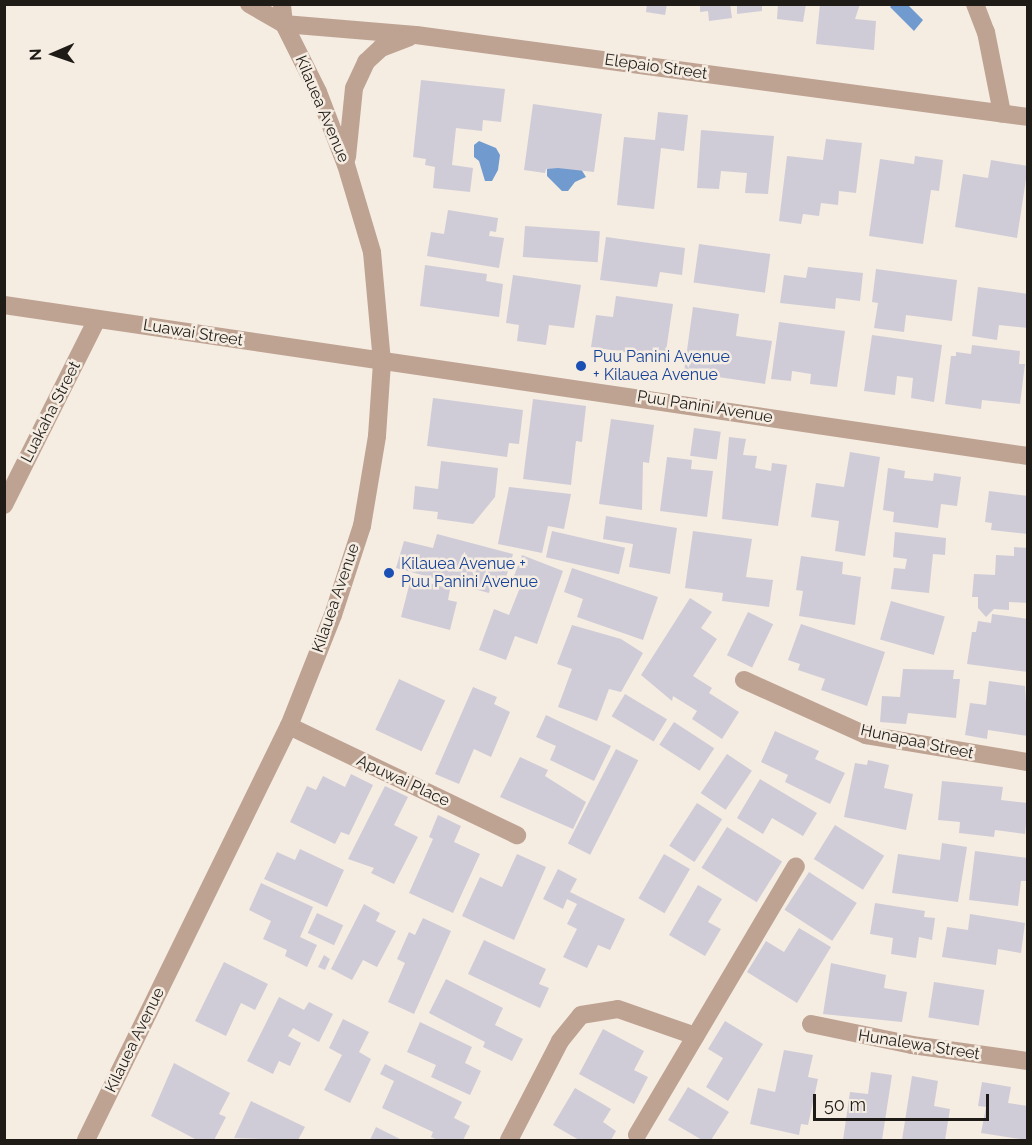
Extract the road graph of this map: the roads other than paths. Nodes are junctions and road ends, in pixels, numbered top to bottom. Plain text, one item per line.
1 (249, 4) edge
2 (282, 4) edge
3 (975, 4) edge
4 (284, 24) junction
5 (416, 34) junction
6 (1002, 113) junction
7 (1028, 117) edge
8 (346, 165) junction
9 (4, 305) edge
10 (97, 319) junction
11 (382, 362) junction
12 (1028, 456) edge
13 (4, 505) edge
14 (744, 680) dead end
15 (289, 726) junction
16 (1028, 762) edge
17 (517, 835) dead end
18 (796, 866) dead end
19 (811, 1024) dead end
20 (695, 1036) junction
21 (1028, 1061) edge
22 (637, 1135) dead end
23 (86, 1140) edge
24 (508, 1140) edge

1 - 4 street
2 - 4 street, Kilauea Avenue
3 - 6 street
4 - 5 street, Elepaio Street
4 - 8 street, Kilauea Avenue
5 - 6 street, Elepaio Street
5 - 8 street
6 - 7 street, Elepaio Street
8 - 11 street, Kilauea Avenue
9 - 10 street, Luawai Street
10 - 11 street, Luawai Street
10 - 13 street, Luakaha Street
11 - 12 street, Puu Panini Avenue
11 - 15 street, Kilauea Avenue
14 - 16 street, Hunapaa Street
15 - 17 street, Apuwai Place
15 - 23 street, Kilauea Avenue
18 - 20 street
19 - 21 street, Hunalewa Street
20 - 22 street
20 - 24 street

